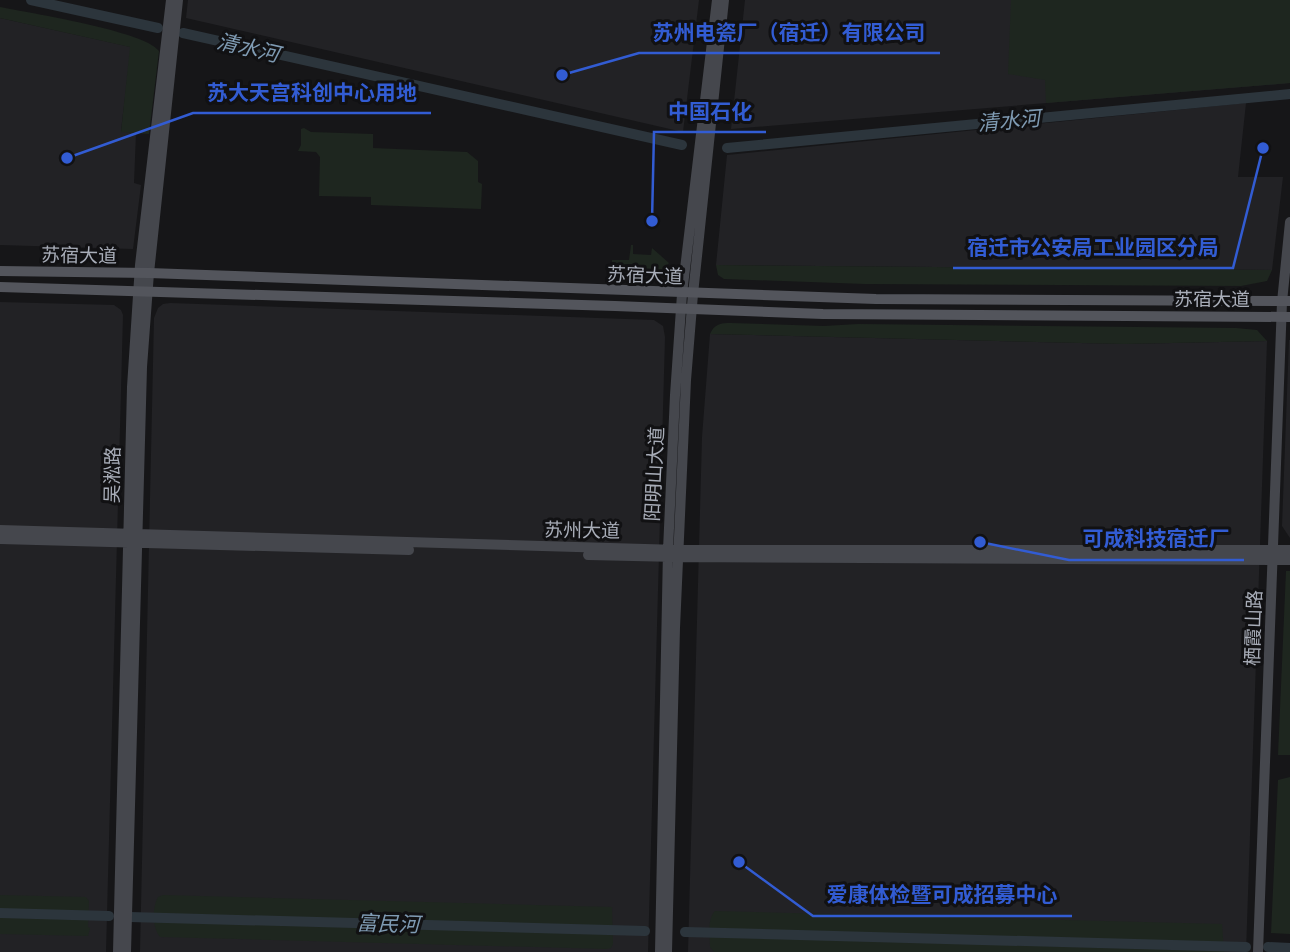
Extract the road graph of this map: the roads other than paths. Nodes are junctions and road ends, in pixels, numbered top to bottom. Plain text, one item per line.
1 (171, 0) edge
2 (178, 0) edge
3 (717, 0) edge
4 (724, 0) edge
5 (1290, 222) edge
6 (0, 271) edge
7 (144, 273) junction
8 (0, 287) edge
9 (143, 293) junction
10 (687, 294) junction
11 (1286, 302) edge
12 (686, 309) junction
13 (1286, 317) edge
14 (0, 530) edge
15 (0, 538) edge
16 (132, 539) junction
17 (1290, 550) edge
18 (673, 553) junction
19 (1273, 555) junction
20 (1290, 561) edge
21 (118, 952) edge
22 (126, 952) edge
23 (660, 952) edge
24 (667, 952) edge
25 (1258, 952) edge

1 - 7 main road, 吴淞路
2 - 7 main road, 吴淞路
3 - 10 main road, 阳明山大道
4 - 10 main road, 阳明山大道
5 - 11 main road, 栖霞山路
6 - 7 main road, 苏宿大道
7 - 9 main road, 吴淞路
7 - 10 main road, 苏宿大道
8 - 9 main road, 苏宿大道
9 - 12 main road, 苏宿大道
9 - 16 main road, 吴淞路
10 - 11 main road, 苏宿大道
10 - 12 main road, 阳明山大道
11 - 13 main road, 栖霞山路
12 - 13 main road, 苏宿大道
12 - 18 main road, 阳明山大道
13 - 19 main road, 栖霞山路
14 - 16 main road, 苏州大道
15 - 16 main road, 苏州大道
16 - 18 main road, 苏州大道
16 - 21 main road, 吴淞路
16 - 22 main road, 吴淞路
17 - 19 main road, 苏州大道
18 - 19 main road, 苏州大道
18 - 23 main road, 阳明山大道
18 - 24 main road, 阳明山大道
19 - 20 main road, 苏州大道
19 - 25 main road, 栖霞山路

